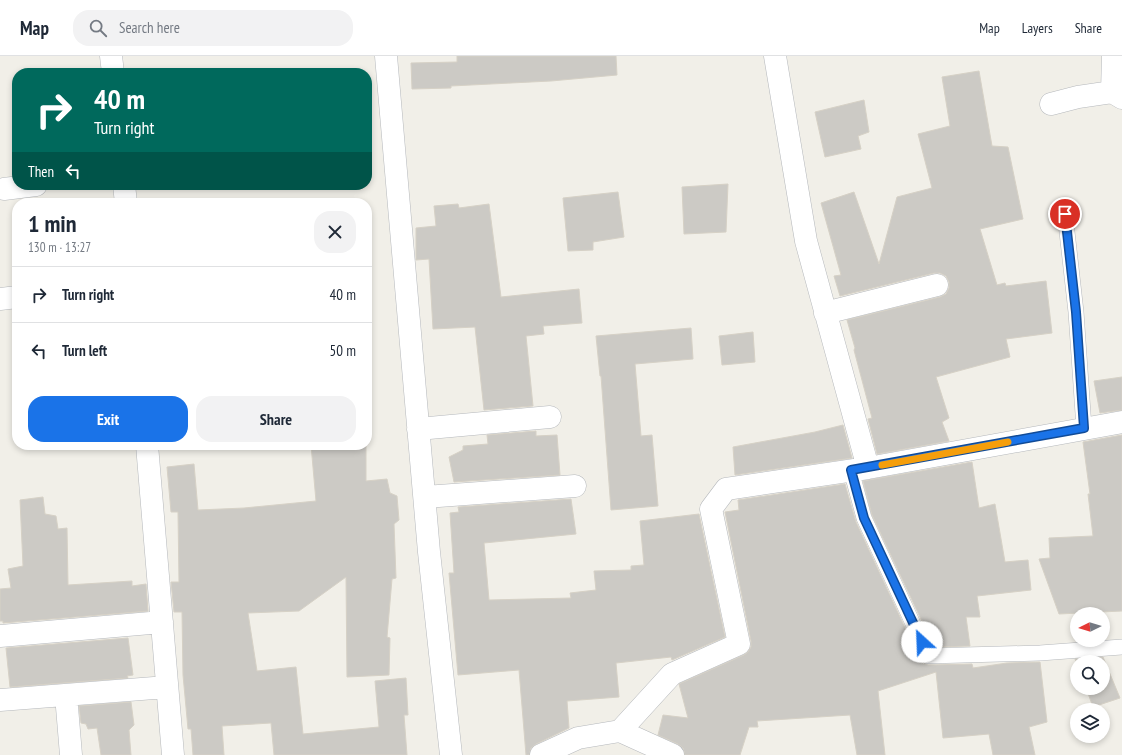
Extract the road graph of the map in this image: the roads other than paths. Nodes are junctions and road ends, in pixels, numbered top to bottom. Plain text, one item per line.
1 (111, 56) edge
2 (386, 56) edge
3 (775, 56) edge
4 (1113, 56) edge
5 (112, 68) edge
6 (1117, 95) edge
7 (1052, 107) dead end
8 (12, 188) edge
9 (4, 189) dead end
10 (1065, 214) dead end
11 (937, 285) dead end
12 (12, 298) edge
13 (0, 299) edge
14 (825, 313) junction
15 (550, 416) dead end
16 (1122, 422) edge
17 (1084, 428) junction
18 (418, 429) junction
19 (147, 450) edge
20 (859, 469) junction
21 (575, 486) dead end
22 (425, 497) junction
23 (162, 622) junction
24 (0, 636) edge
25 (1122, 648) edge
26 (167, 686) junction
27 (66, 695) junction
28 (0, 700) edge
29 (620, 732) junction
30 (70, 755) edge
31 (173, 755) edge
32 (451, 755) edge
33 (541, 755) edge
34 (673, 755) edge

1 - 5 street
2 - 18 street
3 - 14 street
4 - 6 street
6 - 7 street
8 - 9 street
10 - 17 lane
11 - 14 street
12 - 13 street
14 - 20 street
15 - 18 street
16 - 17 street
17 - 20 street
18 - 22 street
19 - 23 street
20 - 25 lane
20 - 29 street
21 - 22 street
22 - 32 street
23 - 24 street
23 - 26 street
26 - 27 street
26 - 31 street
27 - 28 street
27 - 30 street
29 - 33 street
29 - 34 street

